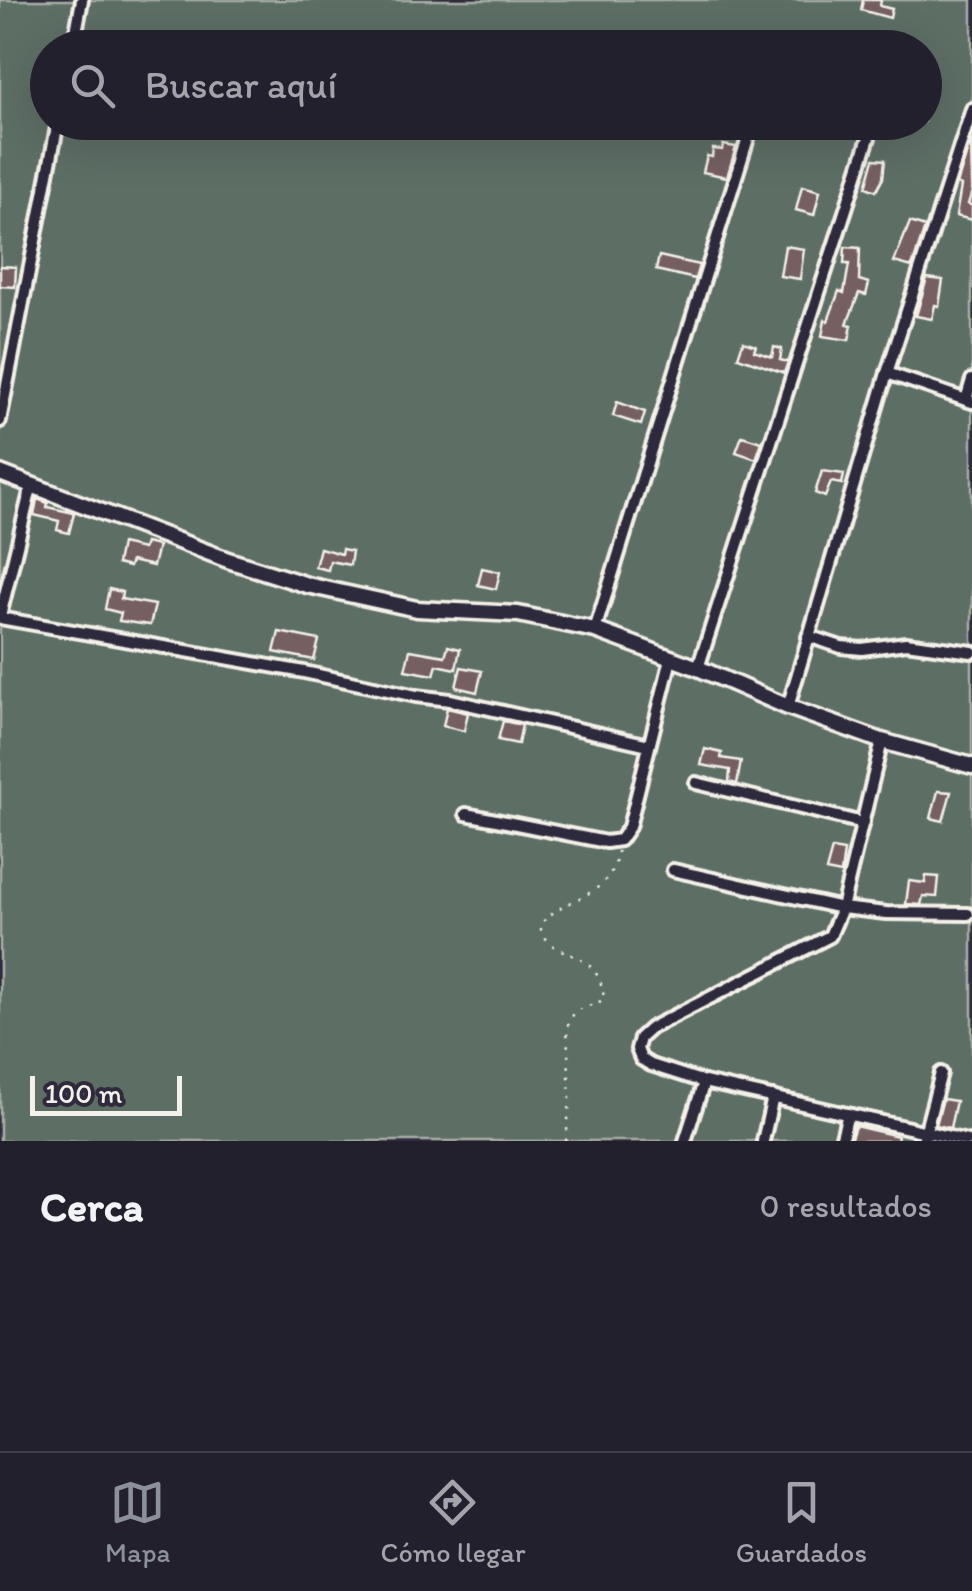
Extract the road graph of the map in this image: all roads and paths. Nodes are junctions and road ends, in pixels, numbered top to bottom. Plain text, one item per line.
1 (82, 0) edge
2 (76, 30) edge
3 (971, 115) edge
4 (54, 140) edge
5 (747, 140) edge
6 (868, 140) edge
7 (888, 373) junction
8 (972, 380) edge
9 (969, 401) edge
10 (0, 420) edge
11 (0, 473) edge
12 (32, 484) junction
13 (0, 617) edge
14 (595, 630) junction
15 (808, 636) junction
16 (972, 652) edge
17 (670, 658) junction
18 (698, 668) junction
19 (788, 707) junction
20 (882, 741) junction
21 (650, 745) junction
22 (972, 766) edge
23 (696, 784) dead end
24 (466, 814) dead end
25 (863, 823) junction
26 (620, 840) junction
27 (673, 870) dead end
28 (842, 908) junction
29 (968, 914) dead end
30 (941, 1073) dead end
31 (704, 1082) junction
32 (773, 1097) junction
33 (848, 1114) junction
34 (925, 1136) edge
35 (566, 1141) edge
36 (685, 1141) edge
37 (762, 1141) edge
38 (841, 1141) edge
39 (967, 1141) edge

1 - 2 street
3 - 7 street
4 - 10 street
5 - 14 street
6 - 18 street
7 - 9 street
7 - 15 street
8 - 9 street
11 - 12 street
12 - 13 street
12 - 14 street
13 - 21 street
14 - 17 street
15 - 16 street
15 - 19 street
17 - 18 street
17 - 21 street
18 - 19 street
19 - 20 street
20 - 22 street
20 - 25 street
21 - 26 street
23 - 25 street
24 - 26 street
25 - 28 street
26 - 35 path
27 - 28 street
28 - 29 street
28 - 31 street
30 - 34 street
31 - 32 street
31 - 36 street
32 - 33 street
32 - 37 street
33 - 34 street
33 - 38 street
34 - 39 street

